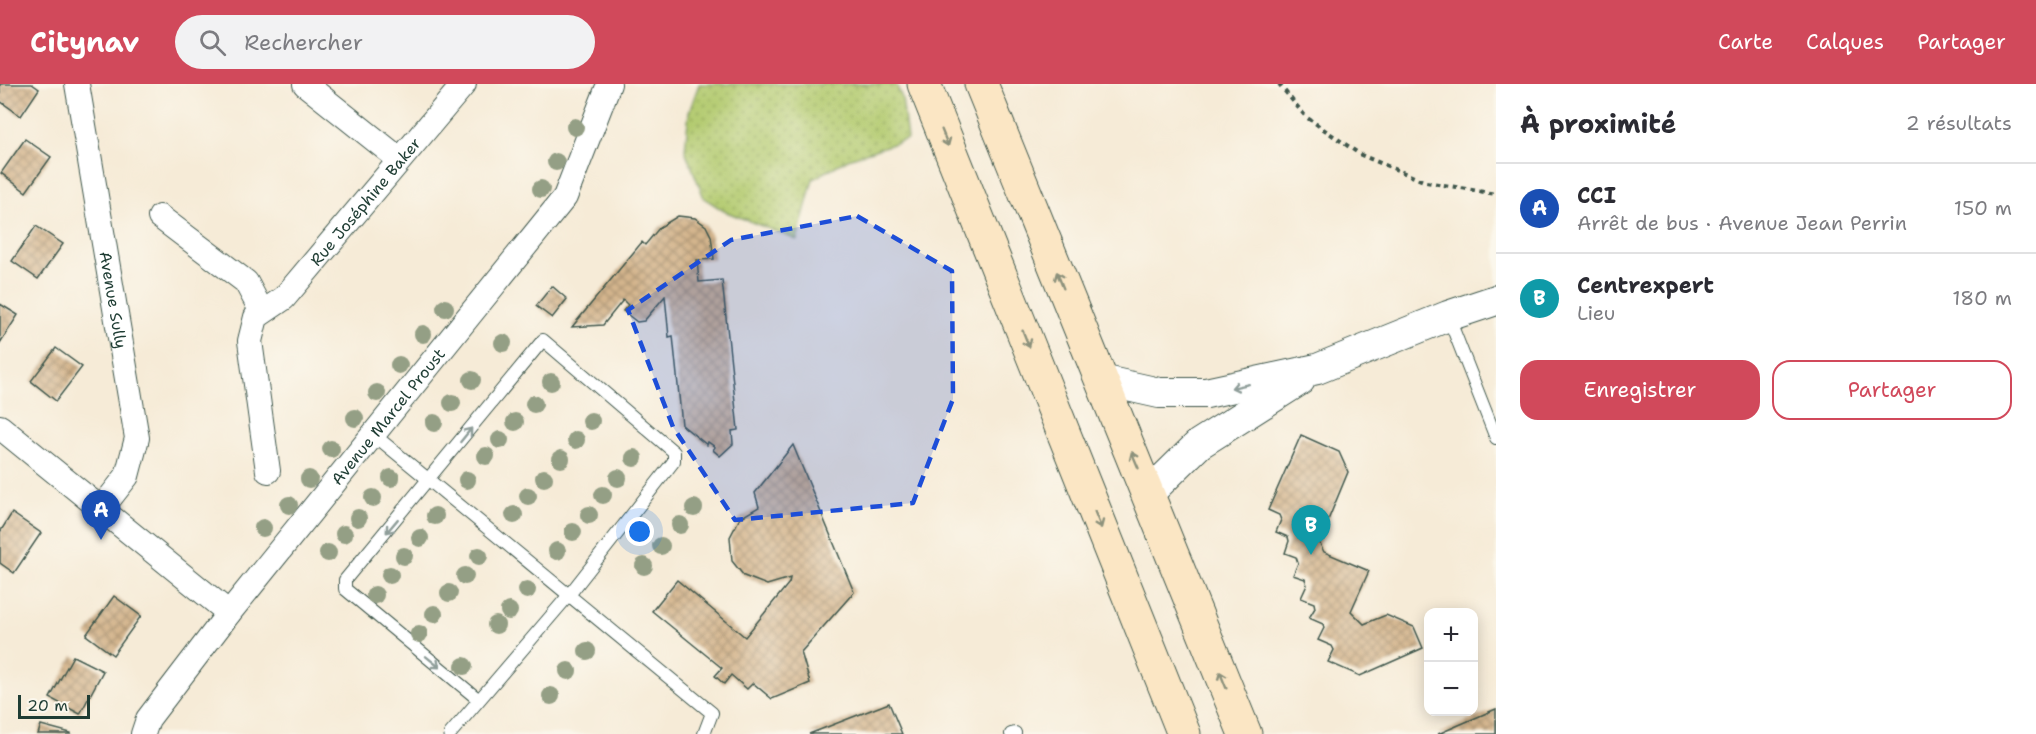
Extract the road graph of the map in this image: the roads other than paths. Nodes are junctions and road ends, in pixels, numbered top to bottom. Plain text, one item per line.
1 (77, 84) edge
2 (305, 84) edge
3 (464, 84) edge
4 (609, 84) edge
5 (924, 84) edge
6 (981, 84) edge
7 (399, 159) junction
8 (160, 217) dead end
9 (1496, 300) edge
10 (262, 312) junction
11 (1449, 316) junction
12 (1317, 369) junction
13 (1101, 380) junction
14 (373, 434) junction
15 (1496, 438) edge
16 (4, 439) edge
17 (268, 471) dead end
18 (430, 481) junction
19 (1149, 493) junction
20 (102, 508) junction
21 (569, 595) junction
22 (229, 613) junction
23 (479, 700) junction
24 (143, 734) edge
25 (450, 734) edge
26 (704, 734) edge
27 (1184, 734) edge
28 (1245, 734) edge

1 - 20 street, Avenue Sully
2 - 7 street
3 - 7 street, Rue Joséphine Baker
4 - 14 street, Avenue Marcel Proust
5 -> 27 main road
13 -> 6 main road
7 - 10 street, Rue Joséphine Baker
8 - 10 street
9 - 11 street
10 - 17 street
11 - 12 street
11 - 15 lane
12 -> 13 street
12 - 19 street
19 -> 13 main road
14 - 18 lane
14 - 22 street, Avenue Marcel Proust
16 - 20 street
18 - 21 lane
18 -> 21 lane
18 -> 23 lane
28 -> 19 main road
20 - 22 street
21 - 23 lane
21 - 26 lane
22 - 24 street, Avenue Marcel Proust
23 - 25 lane

